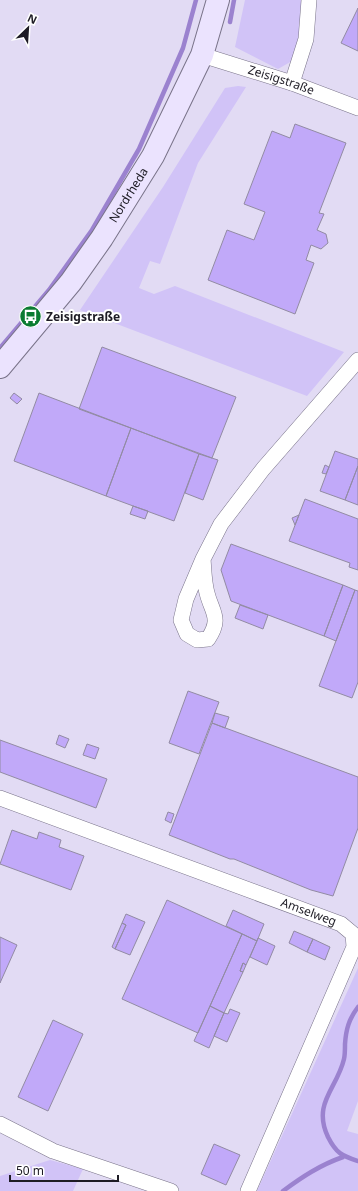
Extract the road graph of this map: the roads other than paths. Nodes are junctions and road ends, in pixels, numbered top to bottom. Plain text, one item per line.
1 (218, 0) edge
2 (309, 0) edge
3 (202, 55) junction
4 (292, 83) junction
5 (358, 108) edge
6 (358, 360) edge
7 (0, 368) edge
8 (203, 559) junction
9 (0, 798) edge
10 (0, 1124) edge
11 (171, 1191) edge
12 (248, 1191) edge

1 - 3 main road, Nordrheda
2 - 4 street
3 - 4 street, Zeisigstraße
3 - 7 main road, Nordrheda
4 - 5 street, Zeisigstraße
6 - 8 street
8 - 8 street
9 - 12 street, Amselweg
10 - 11 street

